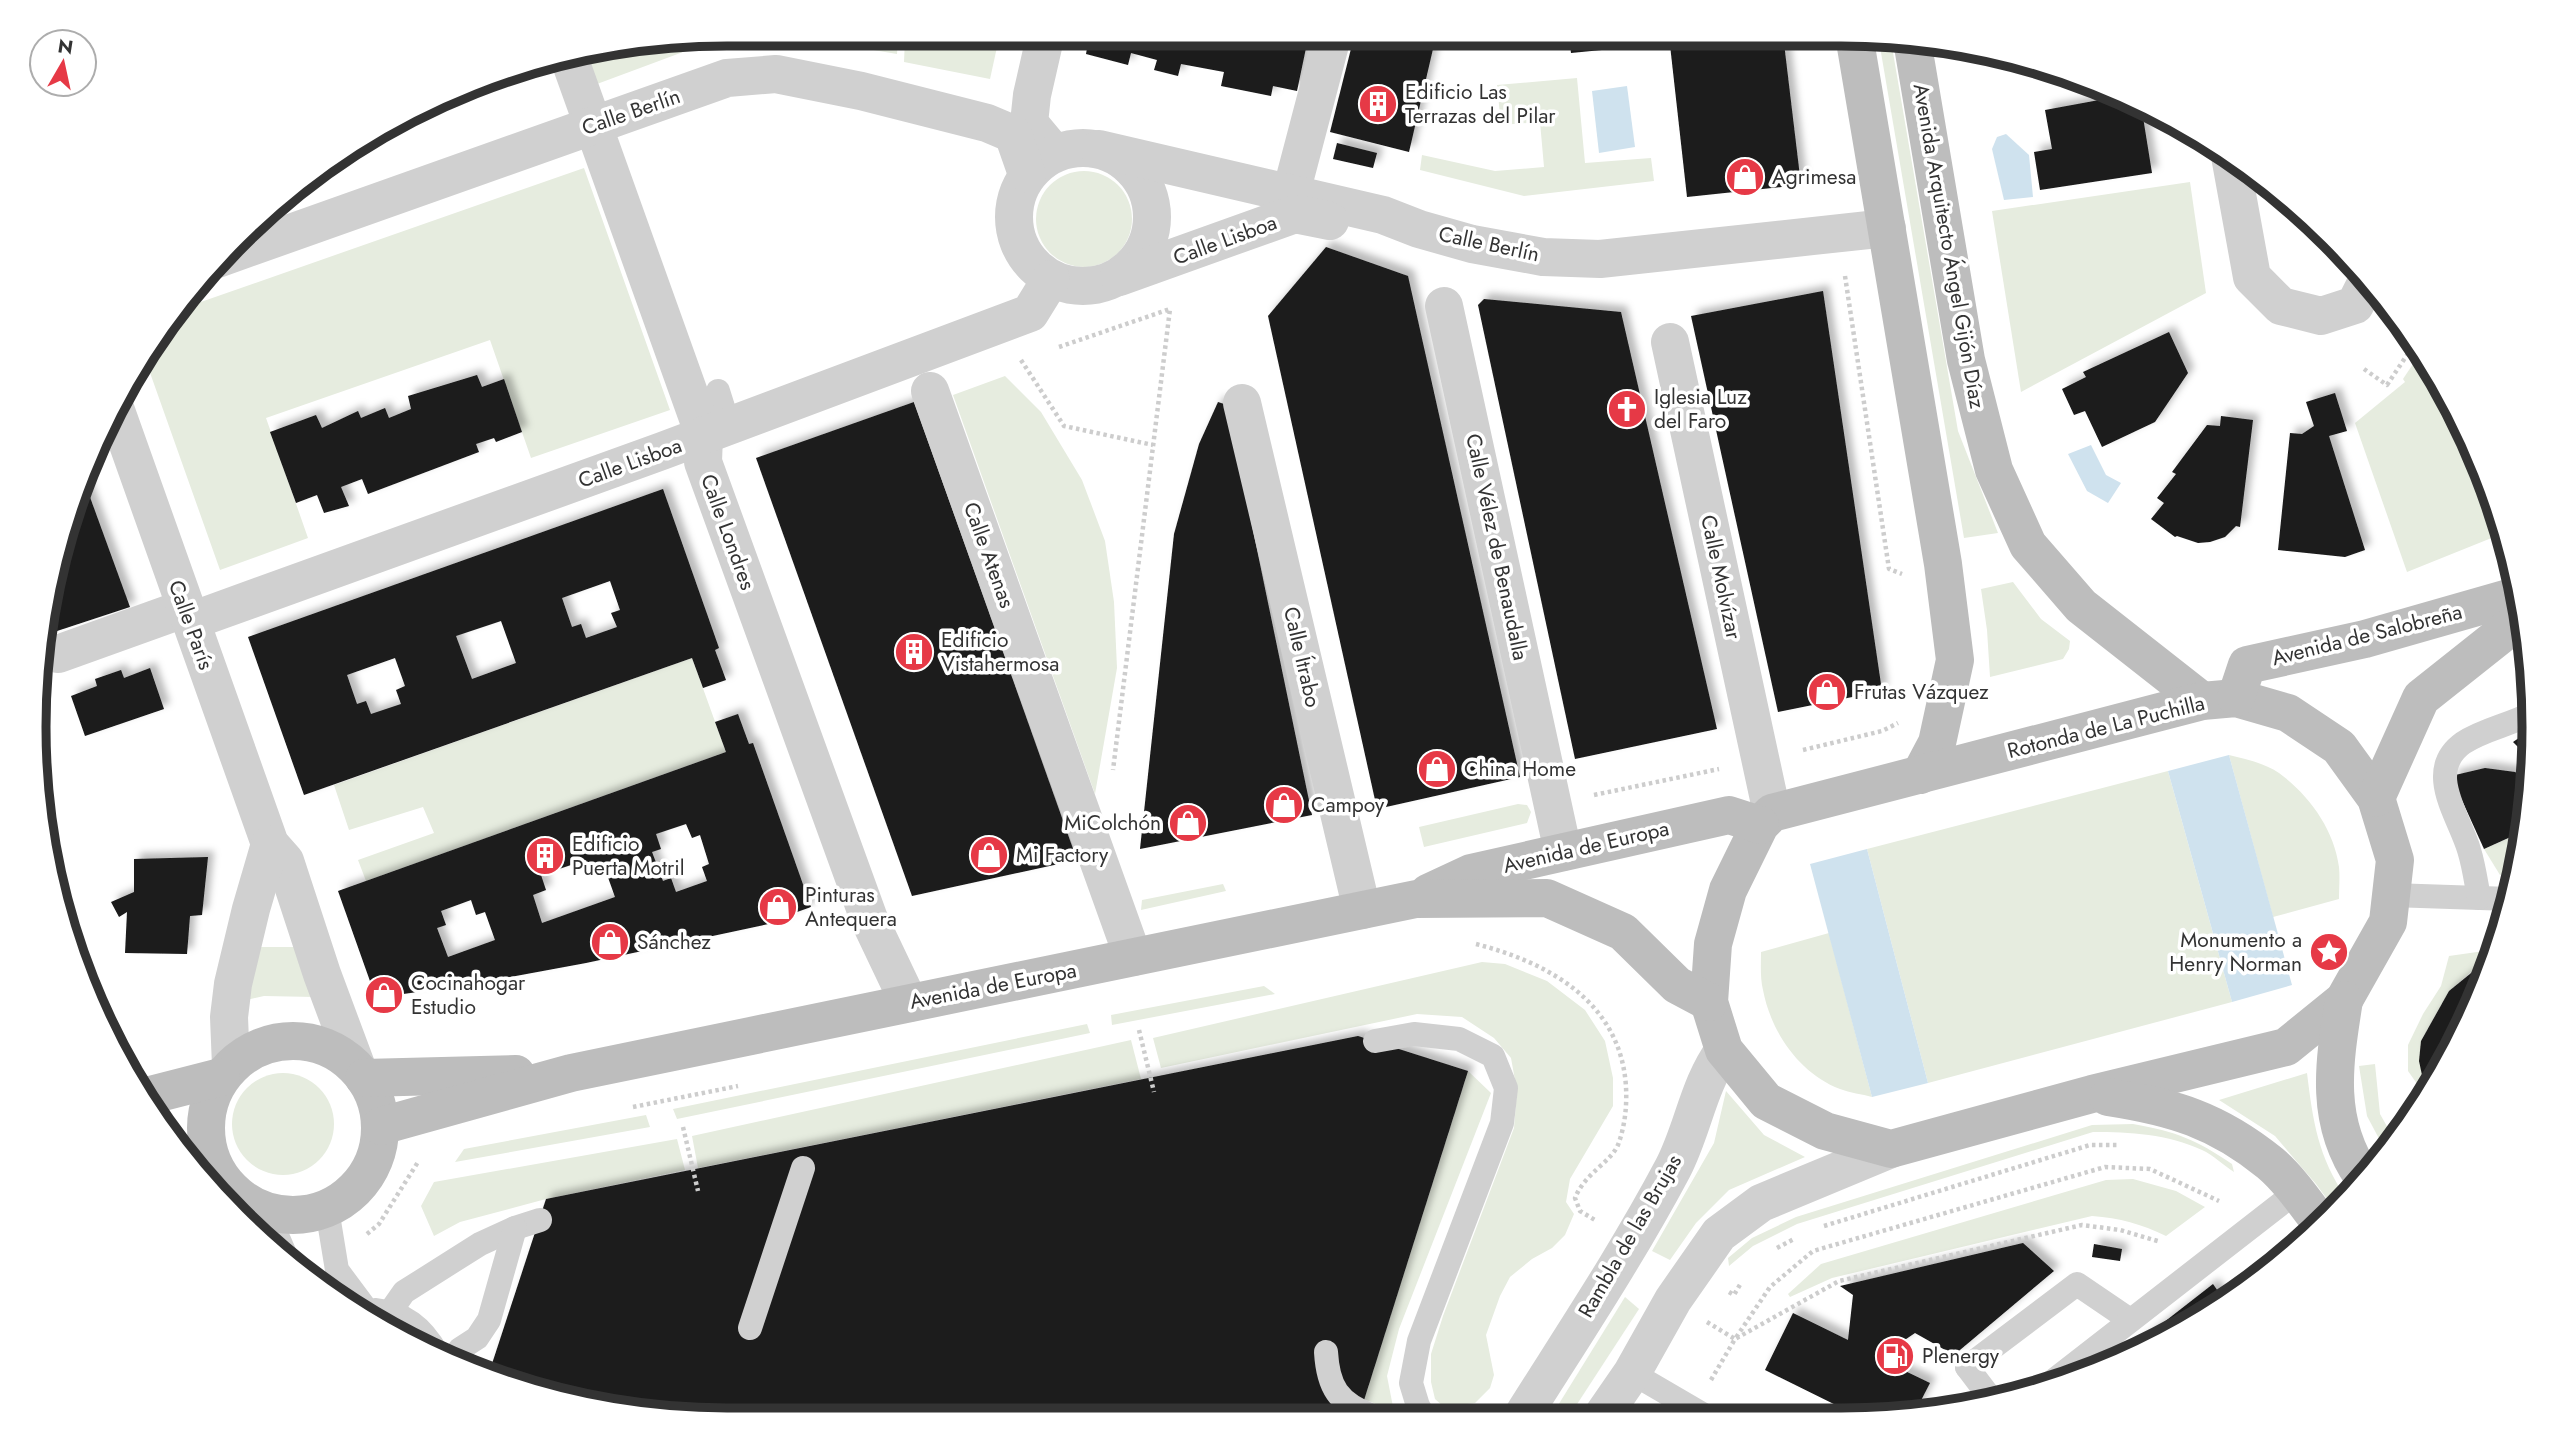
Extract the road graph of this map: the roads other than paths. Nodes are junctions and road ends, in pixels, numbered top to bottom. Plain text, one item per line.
1 (1043, 46) edge
2 (1330, 46) edge
3 (1856, 46) edge
4 (1914, 50) edge
5 (572, 64) edge
6 (595, 125) junction
7 (1099, 149) junction
8 (1040, 164) junction
9 (2232, 169) edge
10 (1291, 193) junction
11 (1887, 228) junction
12 (1419, 229) junction
13 (239, 251) edge
14 (1051, 279) junction
15 (1115, 279) junction
16 (2363, 288) edge
17 (1444, 306) dead end
18 (1670, 342) dead end
19 (930, 391) dead end
20 (1241, 403) dead end
21 (717, 417) junction
22 (119, 419) edge
23 (2510, 598) edge
24 (188, 614) junction
25 (2514, 624) edge
26 (58, 654) dead end
27 (2219, 699) junction
28 (2522, 718) edge
29 (1920, 775) junction
30 (2376, 798) junction
31 (1766, 819) junction
32 (270, 844) junction
33 (1563, 852) junction
34 (2391, 895) junction
35 (2479, 898) junction
36 (1416, 899) junction
37 (2500, 899) edge
38 (1362, 910) junction
39 (1133, 957) junction
40 (2344, 1000) junction
41 (1709, 1002) junction
42 (909, 1003) junction
43 (1375, 1041) dead end
44 (1724, 1051) junction
45 (226, 1071) junction
46 (360, 1073) junction
47 (571, 1073) junction
48 (153, 1094) edge
49 (2092, 1094) junction
50 (381, 1126) junction
51 (1891, 1149) junction
52 (207, 1168) edge
53 (803, 1168) dead end
54 (2358, 1171) edge
55 (224, 1187) edge
56 (2296, 1192) junction
57 (327, 1209) junction
58 (267, 1212) junction
59 (2315, 1216) edge
60 (540, 1220) dead end
61 (515, 1228) junction
62 (279, 1241) edge
63 (366, 1304) edge
64 (375, 1309) edge
65 (381, 1313) edge
66 (2130, 1320) junction
67 (750, 1328) dead end
68 (429, 1339) edge
69 (458, 1352) edge
70 (1326, 1352) dead end
71 (1967, 1367) junction
72 (2070, 1367) edge
73 (1632, 1373) junction
74 (1986, 1391) edge
75 (1976, 1394) edge
76 (1357, 1408) edge
77 (1419, 1408) edge
78 (1525, 1408) edge
79 (1608, 1408) edge
80 (1692, 1408) edge

1 - 8 street
2 - 10 street
3 - 11 main road
4 - 27 main road, Avenida Arquitecto Ángel Gijón Díaz
5 - 6 street, Calle Londres
6 - 8 street, Calle Berlín
6 - 13 street, Calle Berlín
6 - 21 street, Calle Londres
7 - 8 street
7 - 10 street, Calle Berlín
7 - 15 street
8 - 14 street
9 - 16 street
10 - 12 street, Calle Berlín
11 - 12 street, Calle Berlín
11 - 29 main road
12 - 15 street, Calle Lisboa
14 - 15 street
14 - 21 street, Calle Lisboa
17 - 33 street, Calle Vélez de Benaudalla
18 - 31 street, Calle Molvízar
19 - 39 street, Calle Atenas
20 - 38 street, Calle Ítrabo
21 - 24 street, Calle Lisboa
21 - 42 street, Calle Londres
22 - 24 street, Calle París
23 - 27 main road, Avenida de Salobreña
24 - 26 street, Calle Lisboa
24 - 32 street, Calle París
25 - 30 main road, Avenida de Salobreña
27 - 29 main road, Rotonda de La Puchilla
27 - 30 main road
28 - 35 lane
29 - 31 main road, Rotonda de La Puchilla
30 - 34 main road
31 - 33 main road, Avenida de Europa
31 - 41 main road
32 - 45 street
32 - 46 street, Calle París
33 - 36 main road, Avenida de Europa
34 - 35 lane
34 - 40 main road
35 - 37 lane
36 - 38 main road, Avenida de Europa
36 - 41 main road, Avenida de Europa
38 - 39 main road, Avenida de Europa
39 - 42 main road, Avenida de Europa
40 - 49 main road
40 - 54 main road
41 - 44 main road
42 - 47 main road, Avenida de Europa
43 - 77 lane
44 - 51 main road
44 - 78 street, Rambla de las Brujas
45 - 46 main road
45 - 48 main road
45 - 52 main road
46 - 47 main road, Avenida de Europa
46 - 50 main road
47 - 50 main road, Avenida de Europa
49 - 51 main road
49 - 56 main road
50 - 57 main road
51 - 73 street
53 - 67 lane
55 - 58 main road
56 - 59 main road
56 - 66 lane
57 - 58 main road
57 - 63 lane
58 - 62 lane
60 - 61 lane
61 - 64 lane
61 - 69 lane
65 - 68 lane
66 - 71 lane
66 - 72 lane
70 - 76 lane
71 - 74 lane
71 - 75 lane
73 - 79 street
73 - 80 lane

